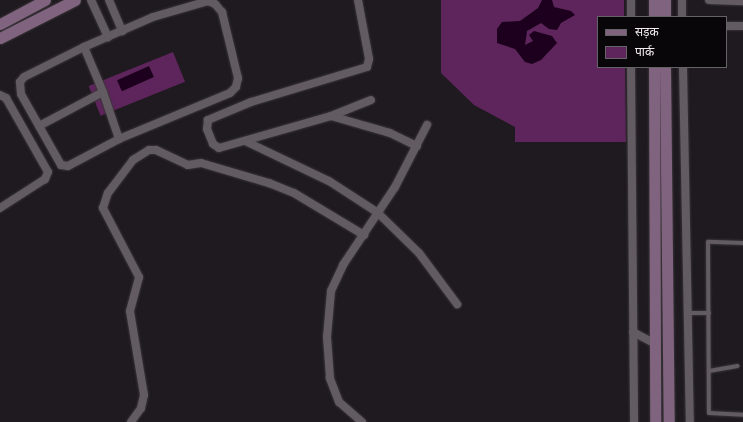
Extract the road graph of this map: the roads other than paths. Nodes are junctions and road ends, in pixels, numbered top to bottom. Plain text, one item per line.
1 (45, 0) edge
2 (75, 0) edge
3 (91, 0) edge
4 (109, 0) edge
5 (358, 0) edge
6 (631, 0) edge
7 (654, 0) edge
8 (665, 0) edge
9 (682, 0) edge
10 (708, 0) edge
11 (743, 1) edge
12 (631, 16) edge
13 (654, 16) edge
14 (665, 16) edge
15 (682, 16) edge
16 (0, 24) edge
17 (727, 26) edge
18 (743, 26) edge
19 (122, 31) junction
20 (108, 37) junction
21 (0, 38) edge
22 (84, 47) junction
23 (631, 68) edge
24 (654, 68) edge
25 (665, 68) edge
26 (683, 68) edge
27 (103, 92) junction
28 (0, 95) edge
29 (371, 100) dead end
30 (331, 116) junction
31 (427, 125) dead end
32 (39, 126) junction
33 (120, 139) junction
34 (245, 141) junction
35 (417, 146) junction
36 (0, 208) edge
37 (378, 213) junction
38 (364, 235) junction
39 (743, 243) edge
40 (457, 304) dead end
41 (688, 313) junction
42 (709, 313) junction
43 (638, 334) junction
44 (654, 343) junction
45 (738, 366) dead end
46 (709, 371) junction
47 (743, 415) edge
48 (130, 422) edge
49 (362, 422) edge
50 (634, 422) edge
51 (655, 422) edge
52 (669, 422) edge
53 (690, 422) edge

1 - 16 street
2 - 21 street
3 - 20 street
4 - 19 street
5 - 34 street
6 - 12 street
7 - 13 street
8 - 14 street
9 - 15 street
10 - 11 street
17 - 18 street
19 - 20 street
19 - 33 street
20 - 22 street
22 - 27 street
22 - 32 street
23 - 43 street
24 - 44 street
25 - 52 street
26 - 41 street
27 - 32 street
27 - 33 street
28 - 36 street
29 - 30 street
30 - 34 street
30 - 35 street
31 - 35 street
32 - 33 street
34 - 37 street
35 - 37 street
37 - 38 street
37 - 40 street
38 - 48 street
38 - 49 street
39 - 42 lane
41 - 42 lane
41 - 53 street
42 - 46 lane
43 - 44 street
43 - 50 street
44 - 51 street
45 - 46 lane
46 - 47 lane

